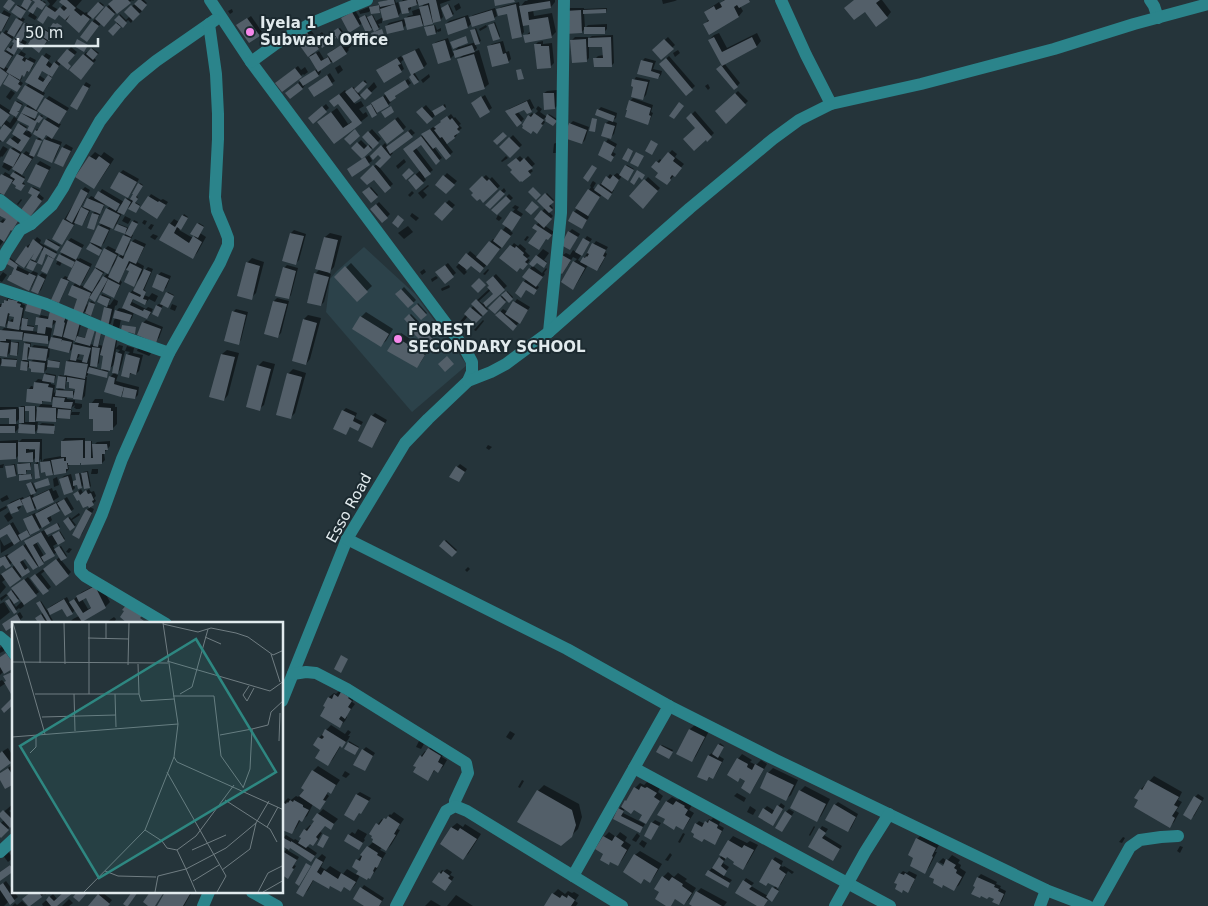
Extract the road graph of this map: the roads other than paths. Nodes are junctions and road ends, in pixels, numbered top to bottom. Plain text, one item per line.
1 (210, 0) edge
2 (367, 0) edge
3 (564, 0) edge
4 (781, 0) edge
5 (1150, 0) edge
6 (1208, 4) edge
7 (339, 5) edge
8 (221, 16) junction
9 (1158, 18) junction
10 (209, 24) junction
11 (250, 62) junction
12 (831, 104) junction
13 (0, 200) edge
14 (31, 224) junction
15 (0, 265) edge
16 (0, 289) edge
17 (549, 332) junction
18 (169, 353) junction
19 (468, 381) junction
20 (347, 539) junction
21 (163, 622) edge
22 (0, 637) edge
23 (12, 651) edge
24 (293, 674) junction
25 (284, 694) edge
26 (669, 706) junction
27 (634, 768) junction
28 (455, 806) junction
29 (889, 814) junction
30 (1178, 836) dead end
31 (12, 841) edge
32 (0, 852) edge
33 (573, 876) junction
34 (848, 884) junction
35 (1046, 890) junction
36 (208, 894) edge
37 (256, 894) edge
38 (203, 906) edge
39 (277, 906) edge
40 (396, 906) edge
41 (622, 906) edge
42 (835, 906) edge
43 (890, 906) edge
44 (1040, 906) edge
45 (1088, 906) edge
46 (1097, 906) edge

1 - 8 street
2 - 7 street
3 - 17 street
4 - 12 street
5 - 9 street
6 - 9 street
7 - 11 street
8 - 10 street
8 - 11 street
9 - 12 street
10 - 14 street
10 - 18 street
11 - 19 street
12 - 17 street
13 - 14 street
14 - 15 street
16 - 18 street
17 - 19 street
18 - 21 street
19 - 20 street, Esso Road
20 - 24 street, Esso Road
20 - 26 street
22 - 23 street
24 - 25 street, Esso Road
24 - 28 street
26 - 27 street
26 - 29 street
27 - 33 street
27 - 34 street
28 - 33 street
28 - 40 street
29 - 34 street
29 - 35 street
30 - 46 street
31 - 32 street
33 - 41 street
34 - 42 street
34 - 43 street
35 - 44 street
35 - 45 street
36 - 38 street
37 - 39 street

